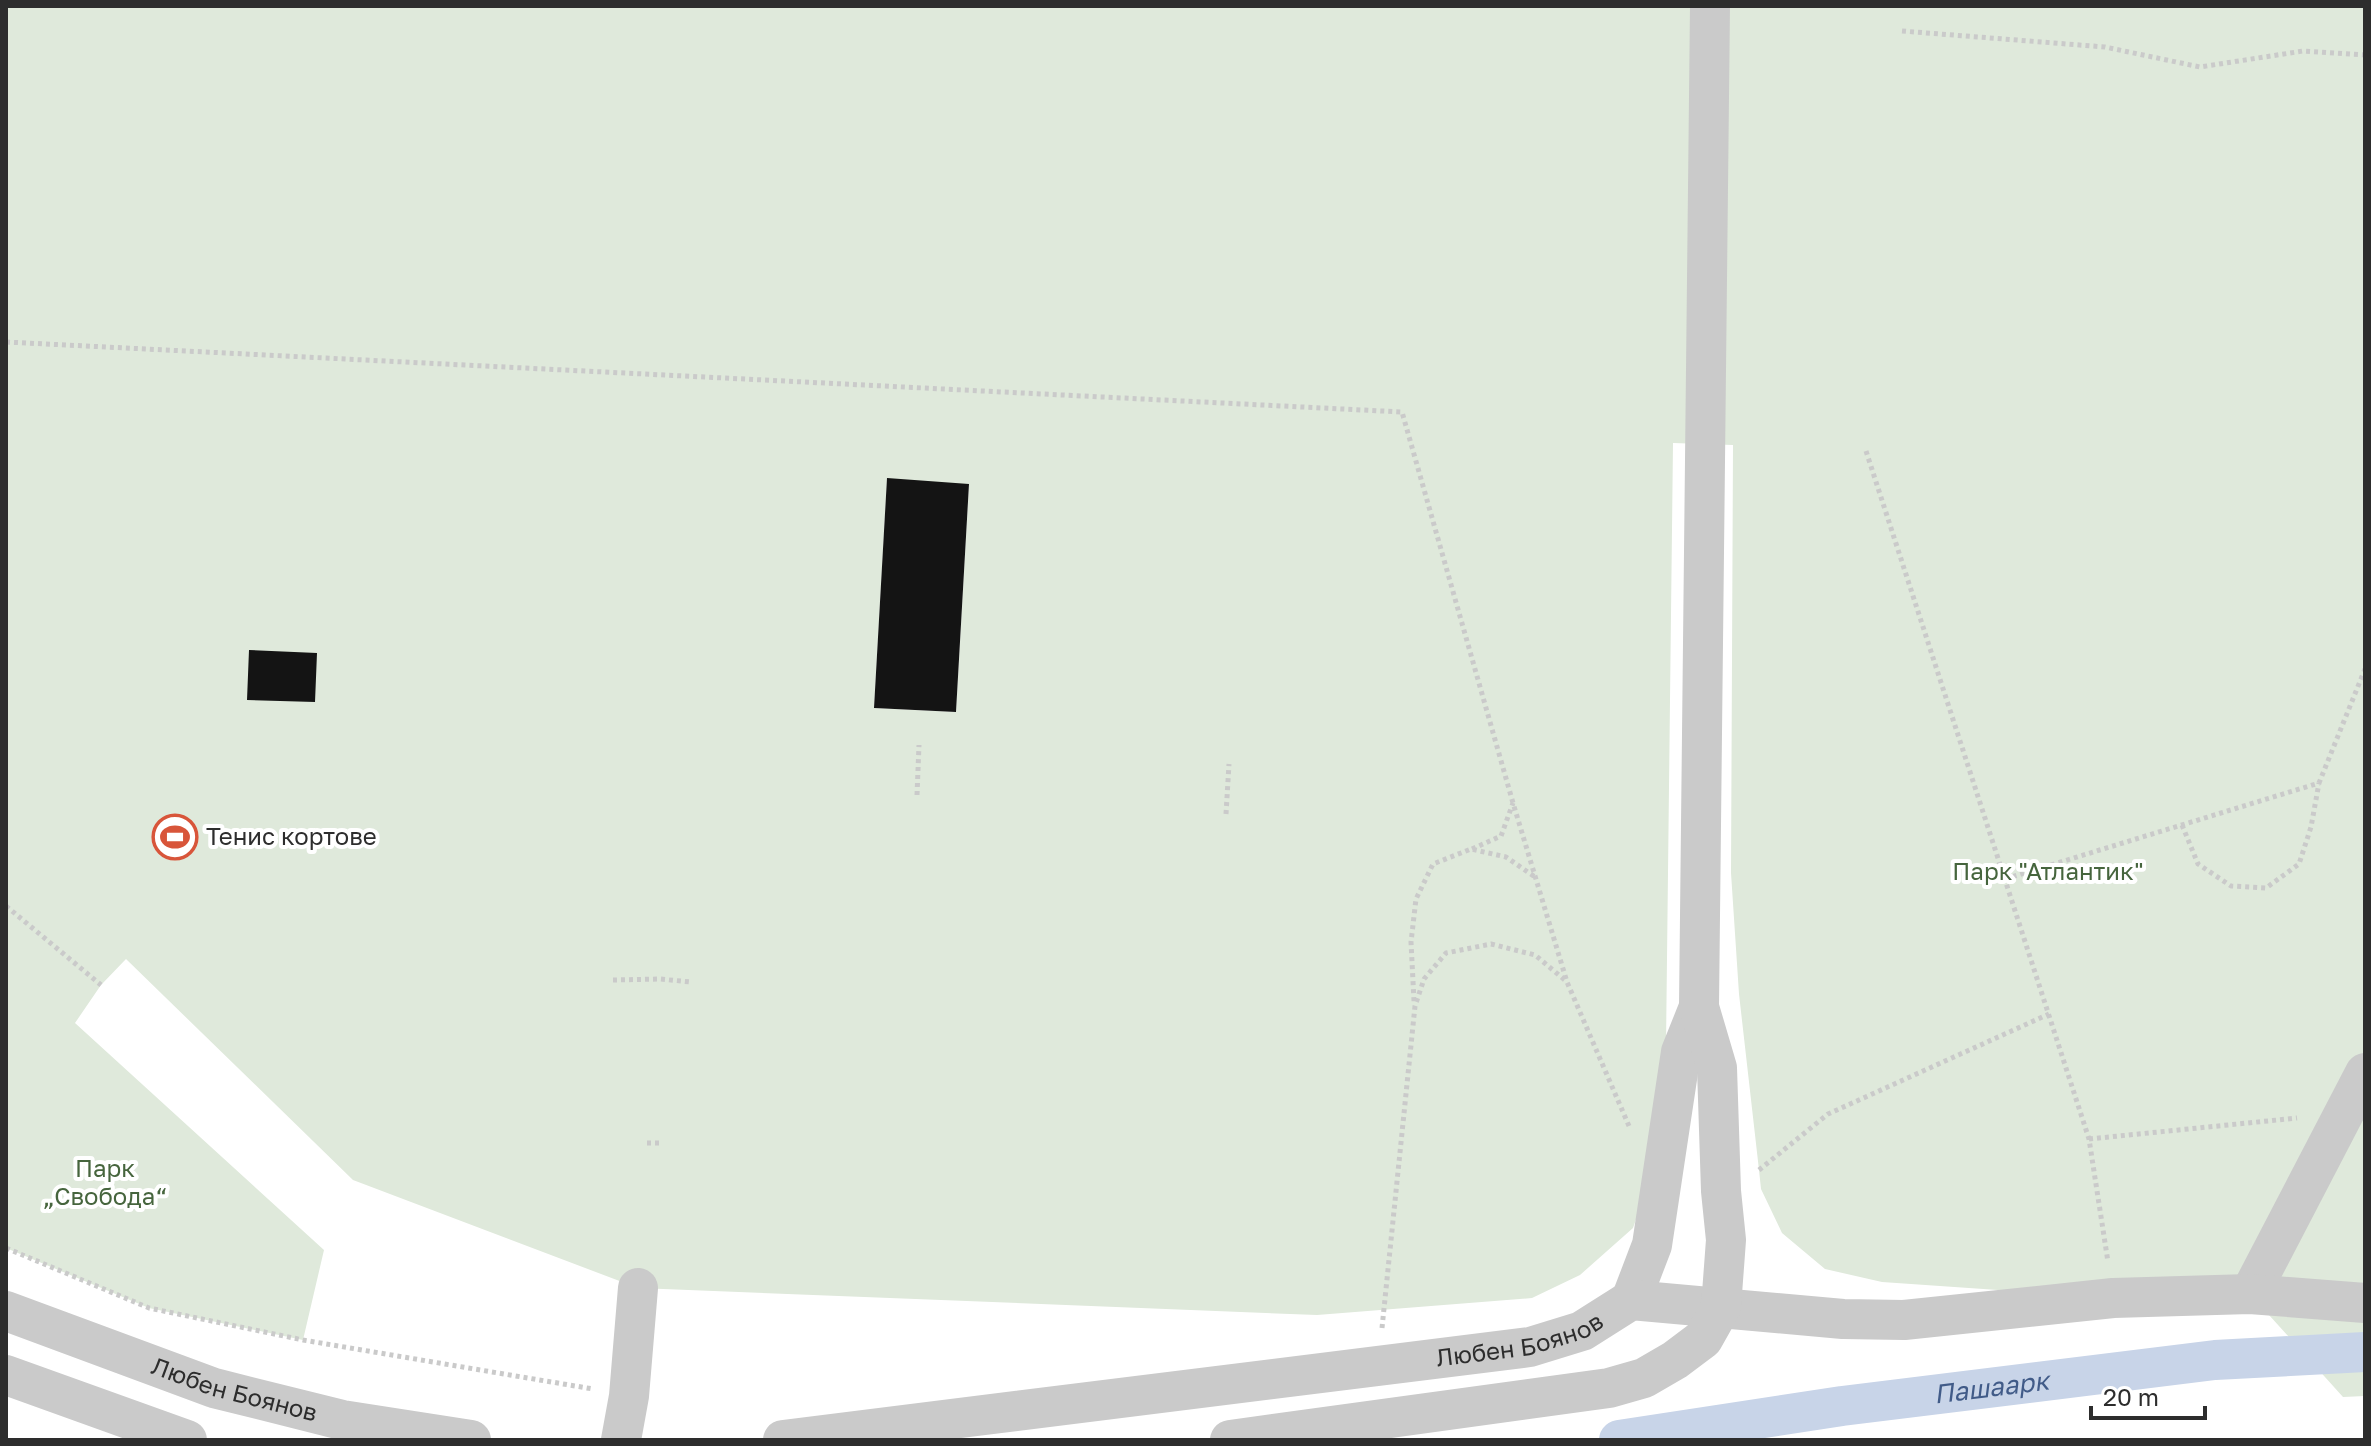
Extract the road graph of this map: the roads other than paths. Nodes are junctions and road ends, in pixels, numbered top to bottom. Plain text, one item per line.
1 (1710, 6) edge
2 (1699, 1007) junction
3 (2365, 1073) edge
4 (638, 1288) dead end
5 (2250, 1294) junction
6 (1631, 1300) junction
7 (2365, 1303) edge
8 (6, 1311) edge
9 (1712, 1323) junction
10 (6, 1375) edge
11 (187, 1440) edge
12 (471, 1440) edge
13 (621, 1440) edge
14 (783, 1440) edge
15 (1230, 1440) edge

1 - 2 street
2 - 6 street
2 - 9 street
3 - 5 street
4 - 13 street
5 - 7 street, Любен Боянов
5 - 9 street, Любен Боянов
6 - 9 street, Любен Боянов
6 - 14 street, Любен Боянов
8 - 12 street, Любен Боянов
9 - 15 street
10 - 11 street

